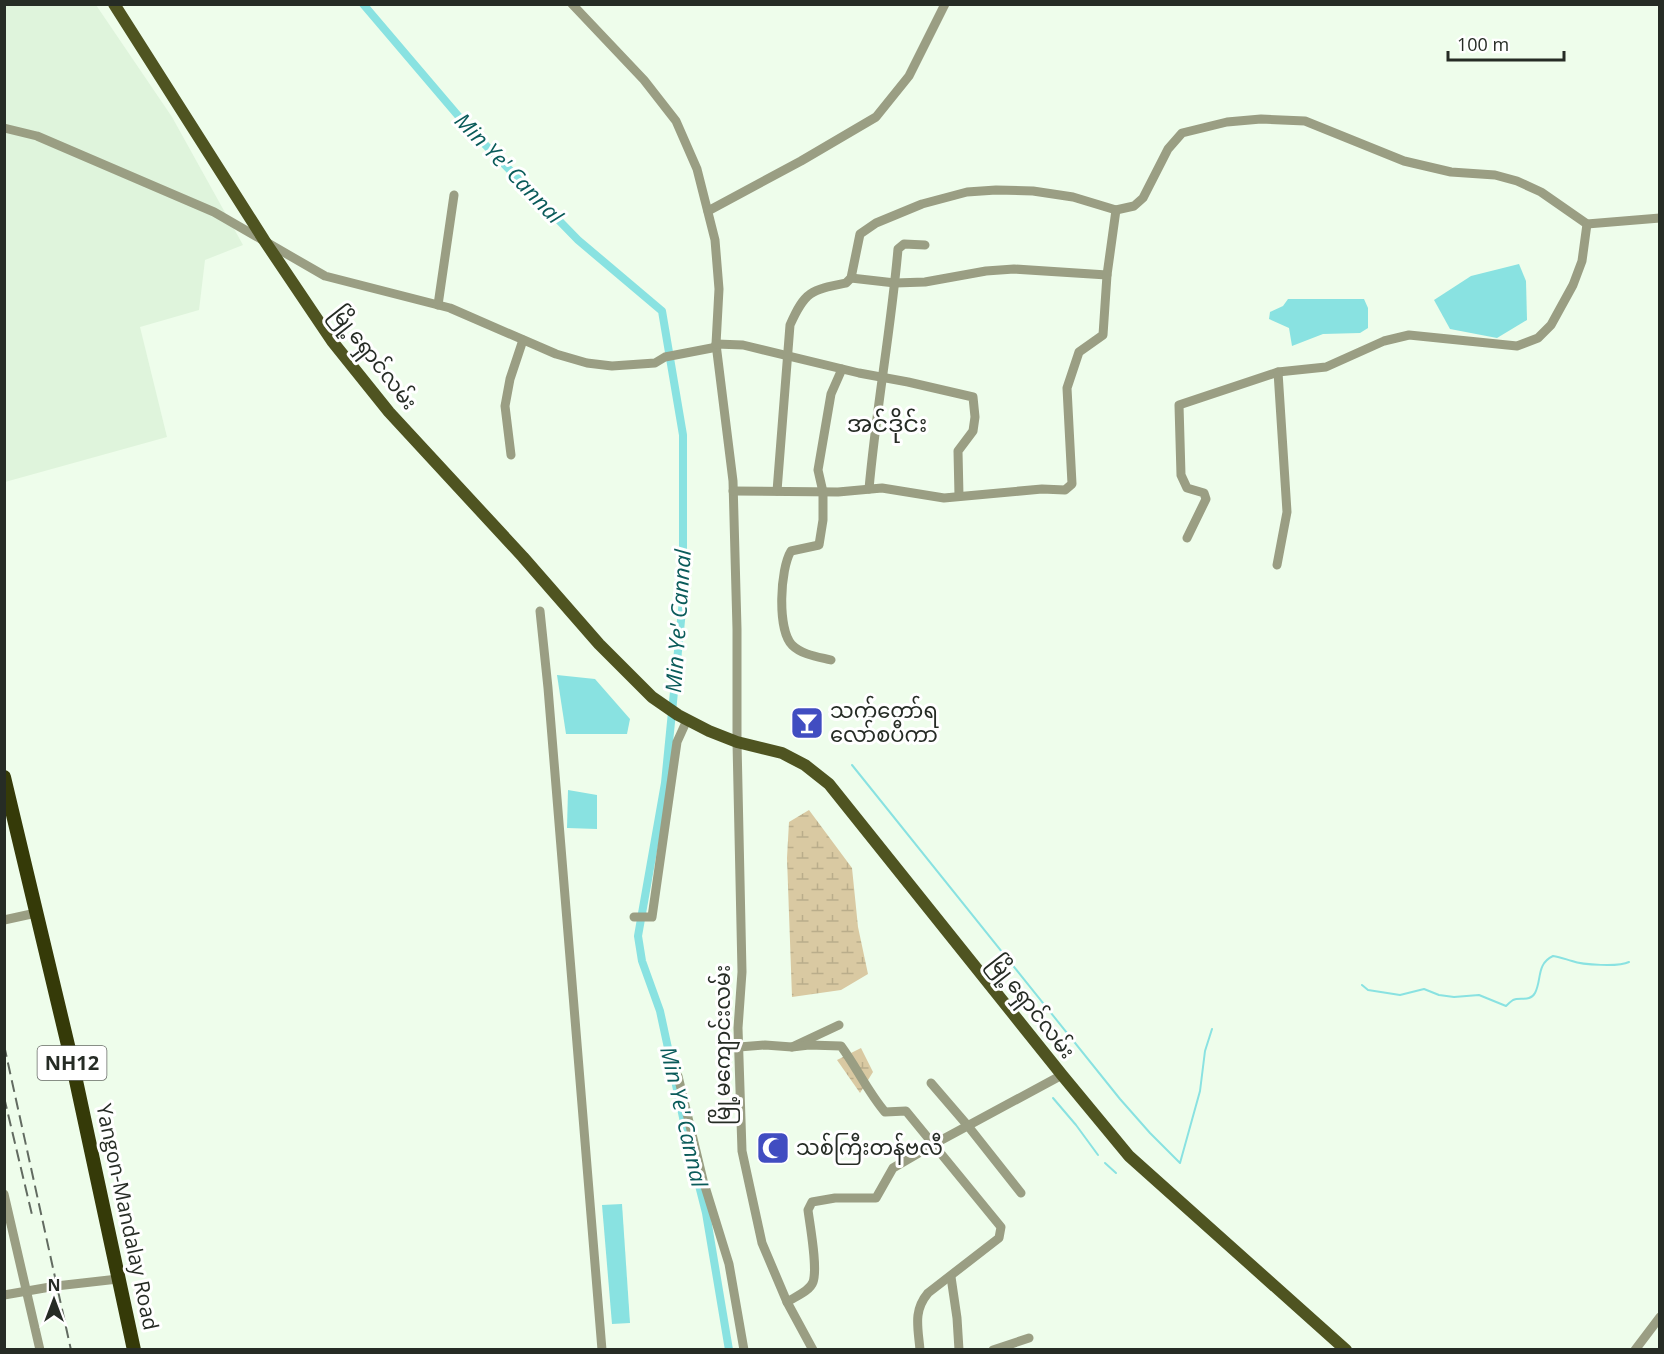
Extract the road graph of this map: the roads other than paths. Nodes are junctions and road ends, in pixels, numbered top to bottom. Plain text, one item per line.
1 (114, 4) edge
2 (572, 4) edge
3 (945, 4) edge
4 (4, 128) edge
5 (454, 195) dead end
6 (1116, 210) junction
7 (708, 211) junction
8 (1659, 218) edge
9 (1587, 224) junction
10 (264, 240) junction
11 (925, 245) dead end
12 (1107, 275) junction
13 (850, 278) junction
14 (895, 283) junction
15 (438, 305) junction
16 (523, 340) junction
17 (717, 345) junction
18 (788, 355) junction
19 (842, 369) junction
20 (1278, 372) junction
21 (882, 377) junction
22 (511, 455) dead end
23 (869, 489) junction
24 (733, 491) junction
25 (777, 491) junction
26 (823, 492) junction
27 (959, 496) junction
28 (1187, 538) dead end
29 (1277, 565) dead end
30 (540, 612) dead end
31 (831, 660) dead end
32 (683, 718) junction
33 (737, 742) junction
34 (4, 777) edge
35 (36, 913) junction
36 (634, 917) dead end
37 (4, 920) edge
38 (839, 1025) dead end
39 (739, 1047) junction
40 (792, 1047) junction
41 (1062, 1075) junction
42 (678, 1076) dead end
43 (931, 1083) dead end
44 (968, 1126) junction
45 (933, 1144) junction
46 (1021, 1193) dead end
47 (4, 1194) edge
48 (9, 1239) edge
49 (951, 1277) junction
50 (118, 1279) junction
51 (27, 1292) junction
52 (4, 1295) edge
53 (787, 1302) junction
54 (1659, 1317) edge
55 (1029, 1338) dead end
56 (40, 1348) edge
57 (28, 1350) edge
58 (134, 1350) edge
59 (602, 1350) edge
60 (744, 1350) edge
61 (813, 1350) edge
62 (920, 1350) edge
63 (959, 1350) edge
64 (993, 1350) edge
65 (1346, 1350) edge
66 (1635, 1350) edge

1 - 10 main road, မြို့ရှောင်လမ်း
2 - 7 street, မြို့မကျောင်းလမ်း
3 - 7 street
4 - 10 street
5 - 15 street
6 - 9 street
6 - 12 street
6 - 13 street
7 - 17 street, မြို့မကျောင်းလမ်း
8 - 9 street
9 - 20 street
10 - 15 street
10 - 32 main road, မြို့ရှောင်လမ်း
11 - 14 street
12 - 14 street
12 - 27 street
13 - 14 street
13 - 18 street
14 - 21 street
15 - 16 street
16 - 17 street
16 - 22 street
17 - 18 street
17 - 24 street, မြို့မကျောင်းလမ်း
18 - 19 street
18 - 25 street
19 - 21 street
19 - 26 street
20 - 28 street
20 - 29 street
21 - 23 street
21 - 27 street
23 - 26 street
23 - 27 street
24 - 25 street
24 - 33 street, မြို့မကျောင်းလမ်း
25 - 26 street
26 - 31 street
30 - 59 street
32 - 33 main road, မြို့ရှောင်လမ်း
32 - 36 street
33 - 39 street, မြို့မကျောင်းလမ်း
33 - 41 main road, မြို့ရှောင်လမ်း
34 - 35 highway, Yangon-Mandalay Road / NH12
35 - 37 street
35 - 50 highway, Yangon-Mandalay Road / NH12
38 - 40 street
39 - 40 street
39 - 53 street, မြို့မကျောင်းလမ်း
40 - 45 street
41 - 44 street
41 - 65 main road, မြို့ရှောင်လမ်း
42 - 60 street
43 - 44 street
44 - 45 street
44 - 46 street
45 - 49 street
45 - 53 street
47 - 48 street
48 - 51 street
49 - 62 street
49 - 63 street
50 - 51 street
50 - 58 highway, Yangon-Mandalay Road / NH12
51 - 52 street
51 - 56 street
53 - 61 street, မြို့မကျောင်းလမ်း
54 - 66 street
55 - 64 street
56 - 57 street

